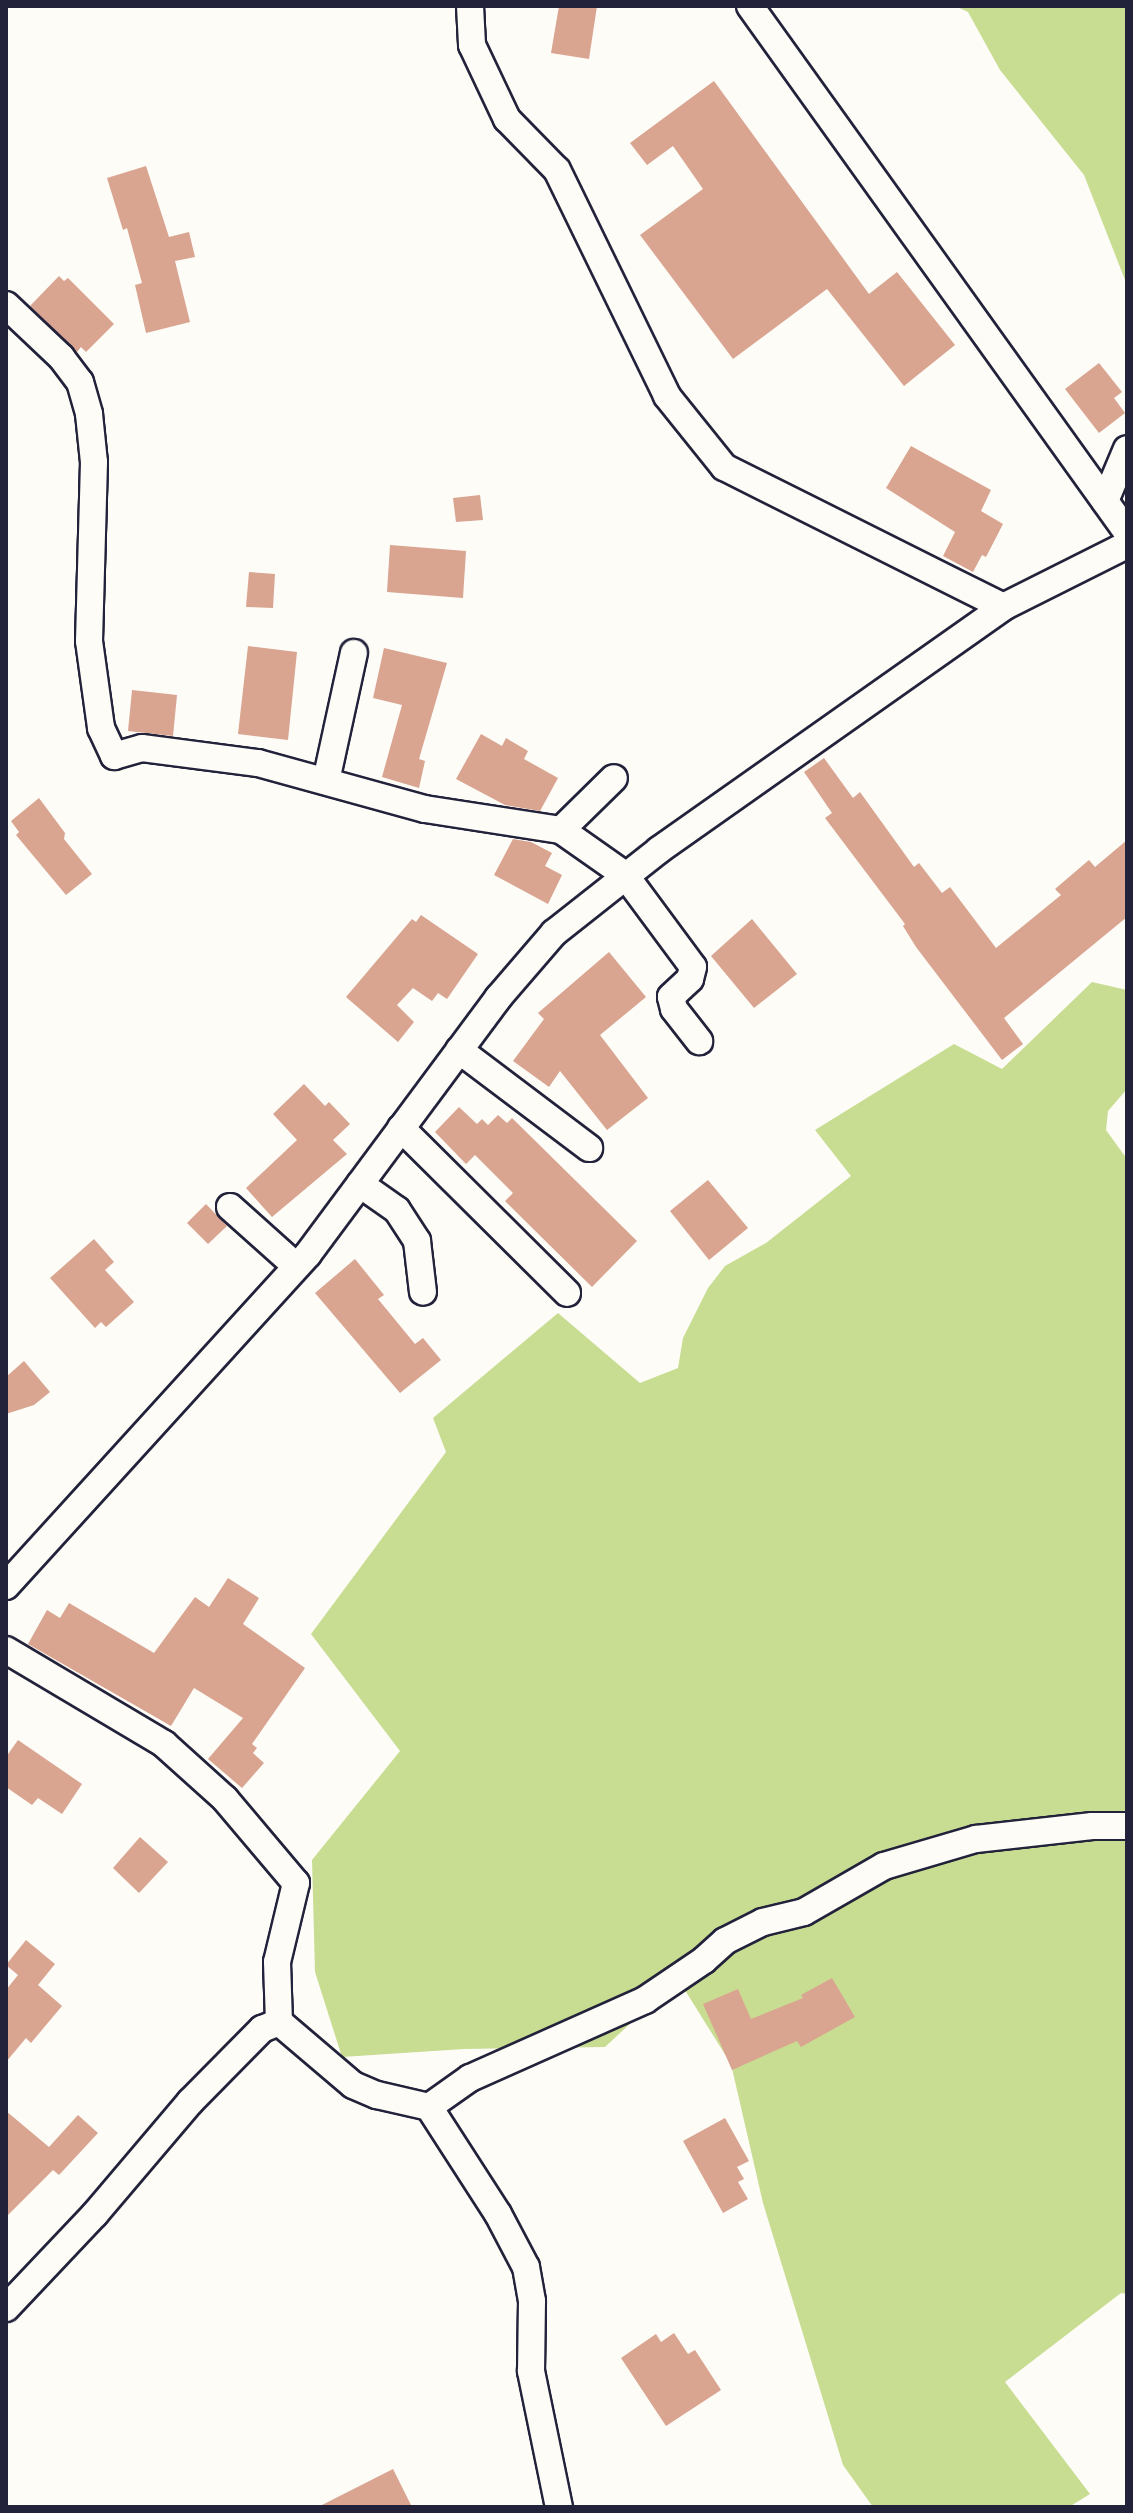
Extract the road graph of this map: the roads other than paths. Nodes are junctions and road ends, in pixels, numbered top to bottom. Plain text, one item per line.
1 (470, 6) edge
2 (750, 6) edge
3 (6, 305) edge
4 (1127, 449) edge
5 (1105, 501) junction
6 (1127, 532) edge
7 (1127, 545) edge
8 (1003, 607) junction
9 (354, 653) dead end
10 (614, 778) dead end
11 (326, 781) junction
12 (561, 830) junction
13 (625, 875) junction
14 (699, 1041) dead end
15 (459, 1050) junction
16 (401, 1128) junction
17 (589, 1148) dead end
18 (360, 1184) junction
19 (230, 1207) dead end
20 (296, 1266) junction
21 (423, 1292) dead end
22 (567, 1293) dead end
23 (6, 1586) edge
24 (6, 1650) edge
25 (1127, 1826) edge
26 (279, 2022) junction
27 (429, 2107) junction
28 (6, 2308) edge
29 (559, 2507) edge

1 - 8 street
2 - 5 street
3 - 11 street
4 - 5 street
5 - 6 street
7 - 8 street
8 - 13 street
9 - 11 street
10 - 12 street
11 - 12 street
12 - 13 street
13 - 14 street
13 - 15 street
15 - 16 street
15 - 17 street
16 - 18 street
16 - 22 street
18 - 20 street
18 - 21 street
19 - 20 street
20 - 23 street
24 - 26 street
25 - 27 street
26 - 27 street
26 - 28 street
27 - 29 street

